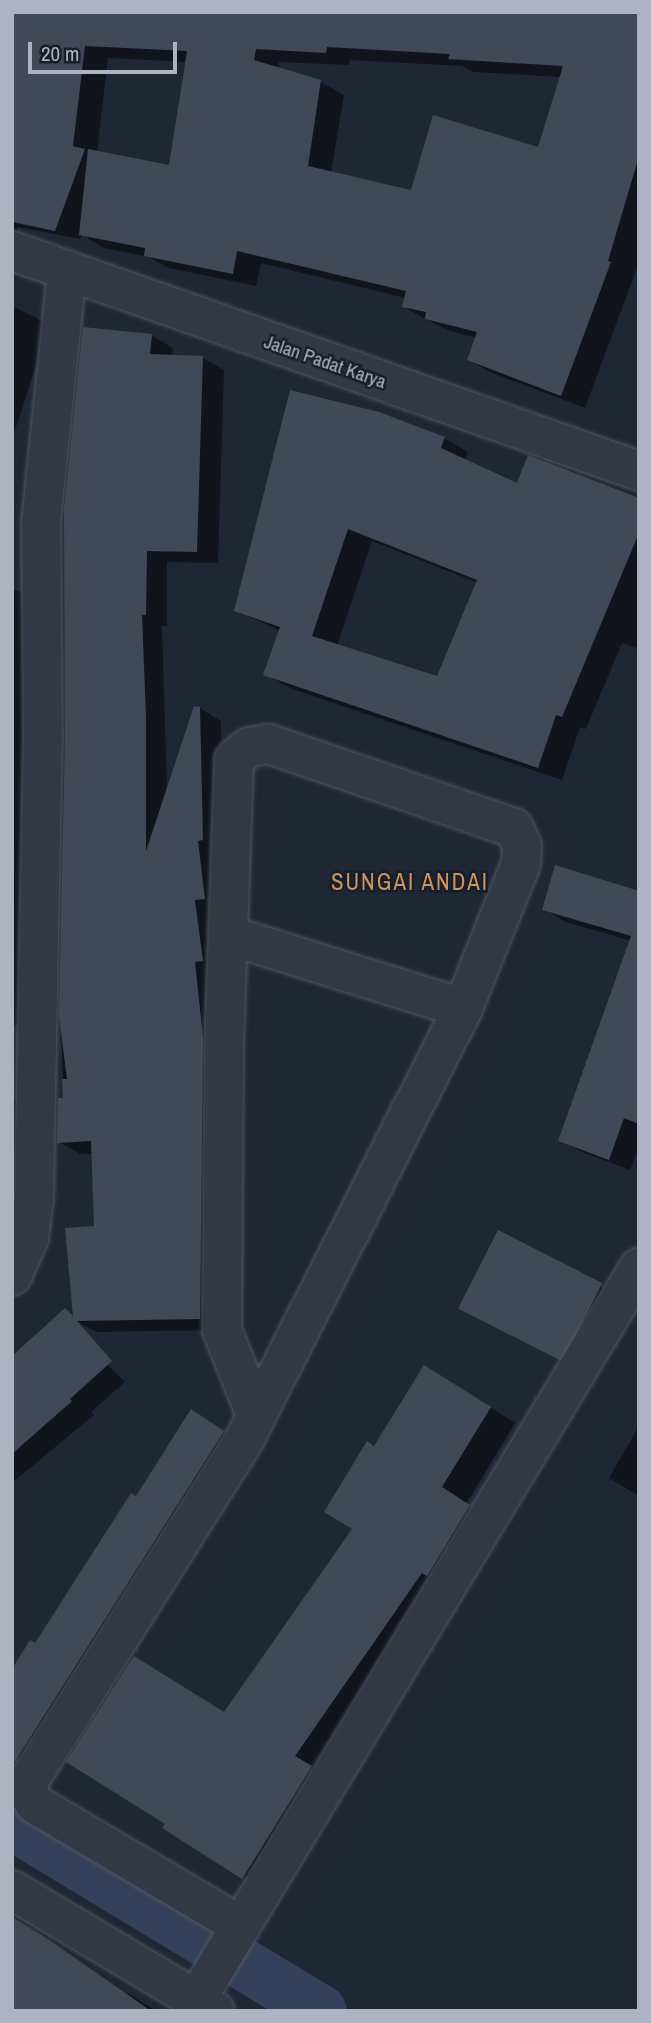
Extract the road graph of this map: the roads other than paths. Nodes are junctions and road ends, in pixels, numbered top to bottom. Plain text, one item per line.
1 (12, 251) edge
2 (67, 273) junction
3 (639, 471) edge
4 (27, 522) edge
5 (27, 742) edge
6 (228, 934) junction
7 (25, 982) edge
8 (463, 1008) junction
9 (23, 1198) edge
10 (639, 1268) edge
11 (12, 1276) edge
12 (256, 1415) junction
13 (12, 1890) edge
14 (220, 1969) edge

1 - 2 street, Jalan Padat Karya
2 - 3 street, Jalan Padat Karya
2 - 4 street
4 - 5 street
5 - 7 street
6 - 8 street
6 - 8 street
6 - 12 street
7 - 9 street
8 - 12 street
9 - 11 street
10 - 14 street
12 - 14 street
13 - 14 street

